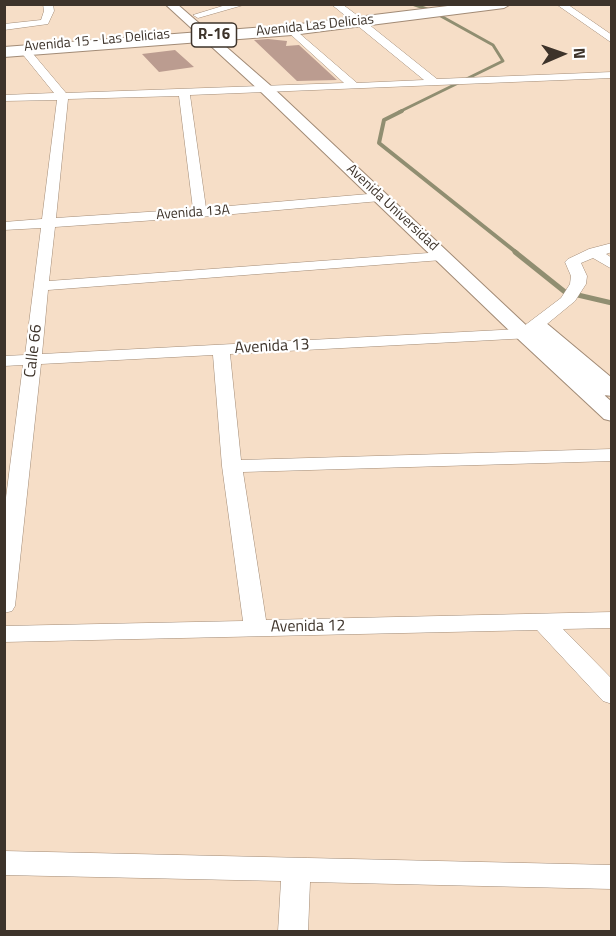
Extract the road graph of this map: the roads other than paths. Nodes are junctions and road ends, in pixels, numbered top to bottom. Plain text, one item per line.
1 (48, 4) edge
2 (170, 4) edge
3 (243, 4) edge
4 (335, 4) edge
5 (469, 4) edge
6 (504, 4) edge
7 (560, 4) edge
8 (443, 9) junction
9 (357, 20) junction
10 (4, 27) edge
11 (205, 27) edge
12 (258, 30) junction
13 (292, 30) junction
14 (164, 37) junction
15 (612, 40) edge
16 (238, 48) junction
17 (4, 50) edge
18 (25, 51) junction
19 (612, 75) edge
20 (436, 82) junction
21 (354, 86) junction
22 (285, 89) junction
23 (266, 90) junction
24 (184, 92) junction
25 (63, 96) junction
26 (4, 98) edge
27 (380, 197) junction
28 (200, 213) junction
29 (48, 223) junction
30 (4, 226) edge
31 (612, 247) edge
32 (594, 252) junction
33 (442, 256) junction
34 (612, 265) edge
35 (41, 286) junction
36 (530, 330) junction
37 (221, 350) junction
38 (33, 360) junction
39 (4, 361) edge
40 (612, 390) edge
41 (612, 414) edge
42 (612, 455) edge
43 (232, 466) junction
44 (4, 606) edge
45 (612, 620) edge
46 (544, 623) junction
47 (256, 628) junction
48 (4, 634) edge
49 (612, 695) edge
50 (4, 863) edge
51 (296, 871) junction
52 (612, 878) edge
53 (293, 932) edge

1 - 10 street
2 - 11 street, Avenida Universidad
3 - 11 street
4 - 9 street
5 - 8 main road, R-16
6 - 8 main road, R-16
7 - 15 street
8 - 9 main road, Avenida Las Delicias / R-16
9 - 12 main road, R-16
9 - 13 main road, Avenida Las Delicias / R-16
9 - 20 street
11 - 12 main road, Avenida Las Delicias / R-16
11 - 14 main road
11 - 14 main road, Avenida Las Delicias
11 - 16 street, Avenida Universidad
11 - 23 street, Avenida Universidad
12 - 13 main road, Avenida Las Delicias / R-16
12 - 16 main road
13 - 21 street
14 - 17 main road, Avenida 15 - Las Delicias
14 - 18 main road
16 - 22 street, Avenida Universidad
17 - 18 main road
18 - 25 street
19 - 20 street
20 - 21 street
21 - 22 street
22 - 23 street
22 - 36 street, Avenida Universidad
23 - 24 street
23 - 27 street, Avenida Universidad
24 - 25 street
24 - 28 street
25 - 26 street
25 - 29 street, Calle 66
27 - 28 street, Avenida 13A
27 - 33 street, Avenida Universidad
28 - 29 street, Avenida 13A
29 - 30 street, Avenida 13A
29 - 35 street, Calle 66
31 - 32 street
32 - 34 street
32 - 36 street
33 - 35 street
33 - 36 street, Avenida Universidad
35 - 38 street, Calle 66
36 - 37 street, Avenida 13
36 - 40 street, Avenida Universidad
36 - 41 street, Avenida Universidad
37 - 38 street, Avenida 13
37 - 43 street
38 - 39 street, Avenida 13
38 - 44 street, Calle 66
42 - 43 street
43 - 47 street
45 - 46 street, Avenida 12
46 - 47 street, Avenida 12
46 - 49 street
47 - 48 street, Avenida 12
50 - 51 street
51 - 52 street
51 - 53 street

